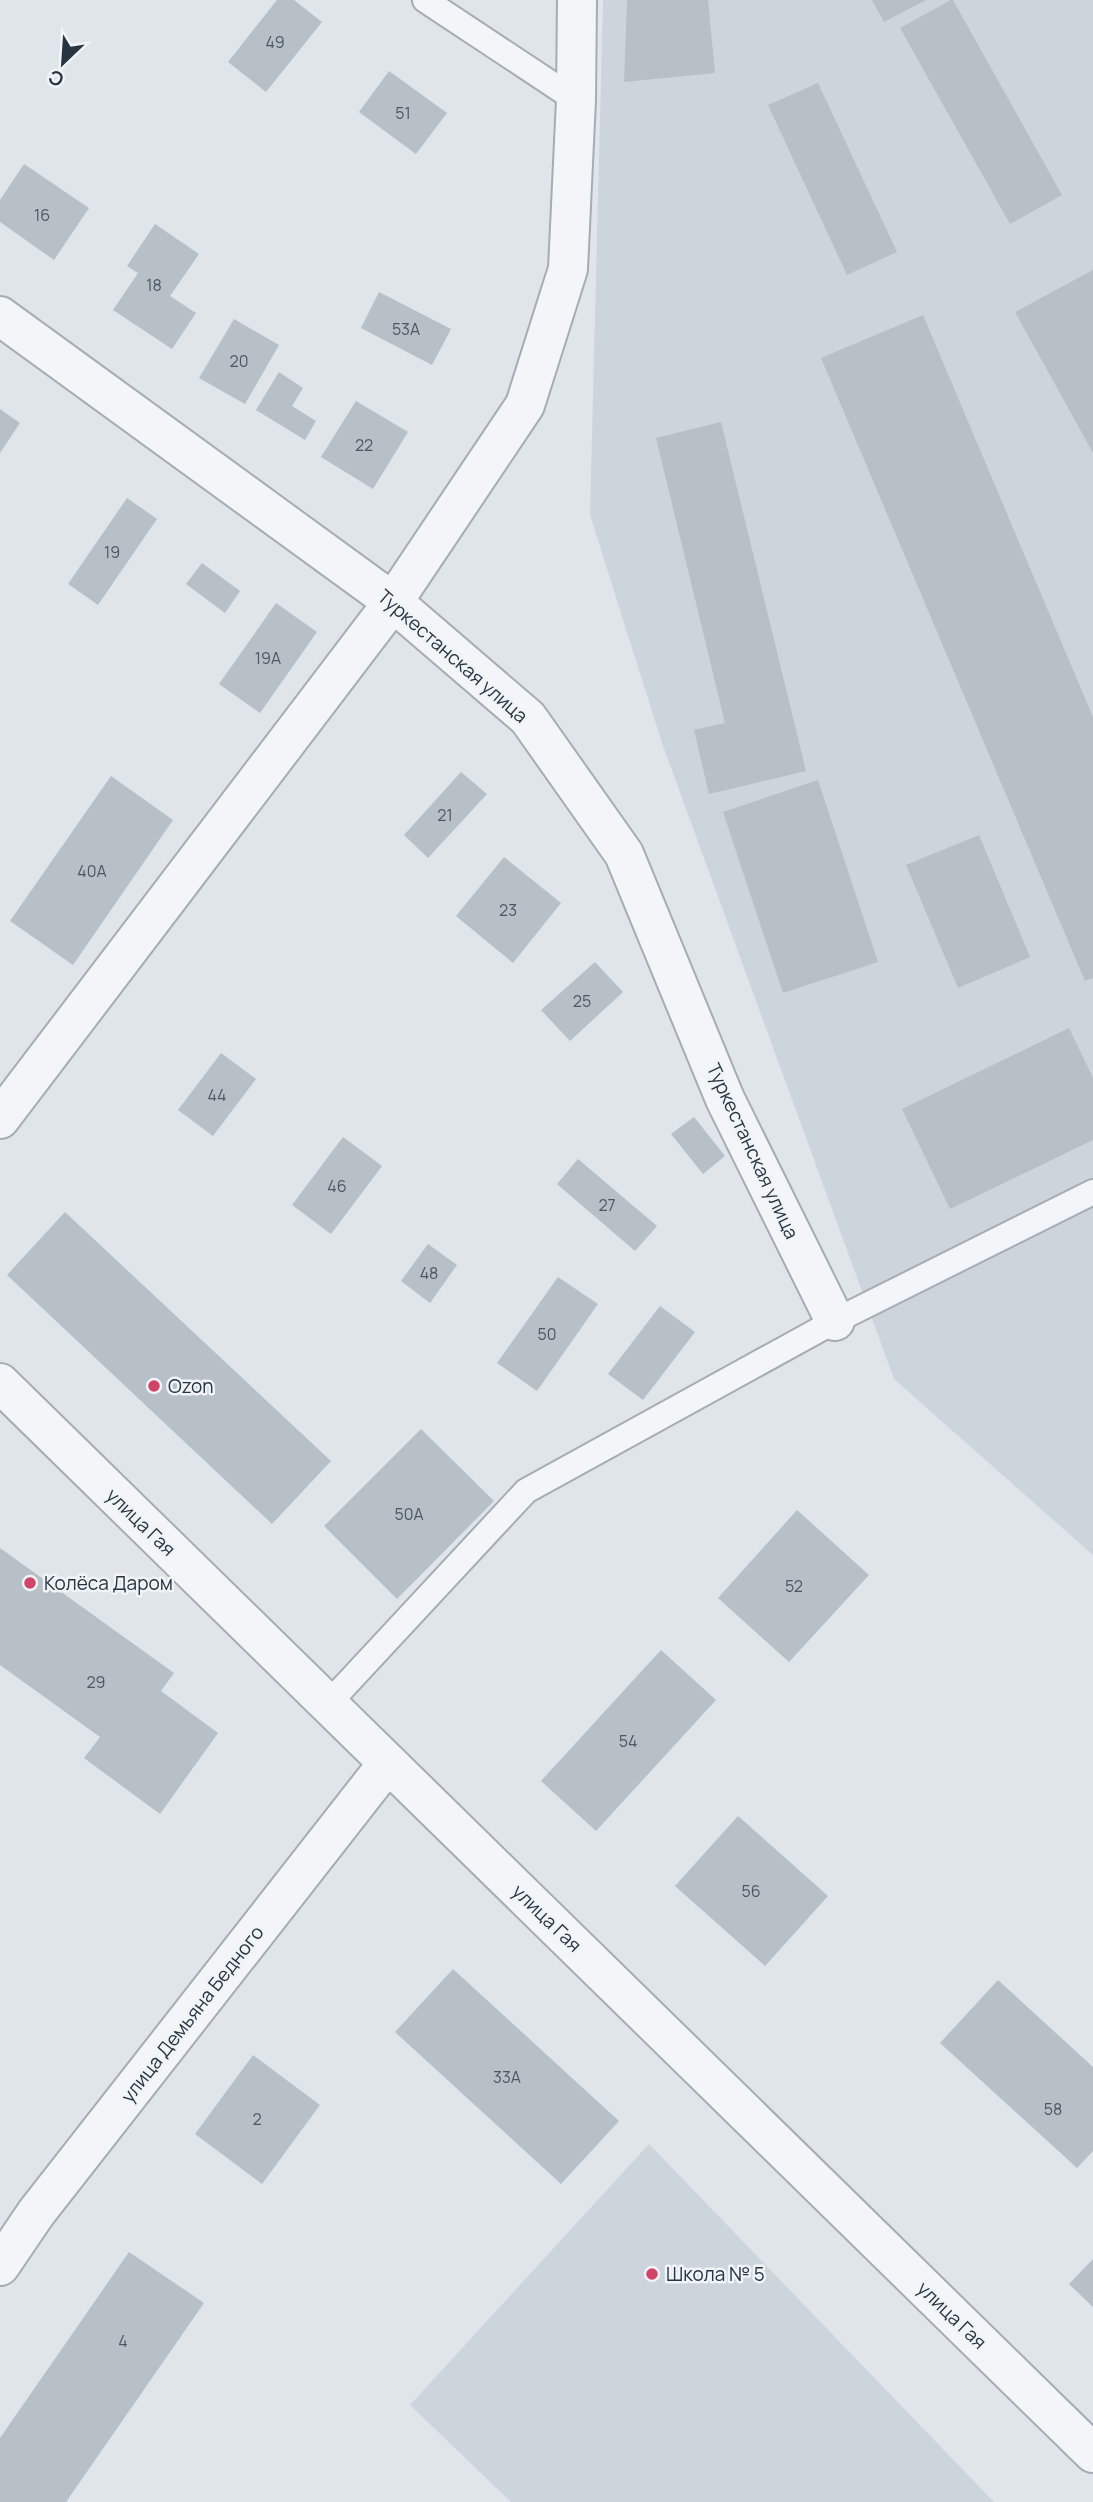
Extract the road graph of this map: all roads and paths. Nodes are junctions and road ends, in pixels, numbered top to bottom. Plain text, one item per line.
1 (425, 0) edge
2 (576, 0) edge
3 (576, 100) junction
4 (0, 316) edge
5 (393, 602) junction
6 (0, 1119) edge
7 (1093, 1192) edge
8 (835, 1321) junction
9 (0, 1383) edge
10 (328, 1704) junction
11 (388, 1763) junction
12 (0, 2266) edge
13 (1093, 2453) edge

1 - 3 lane
2 - 3 street
3 - 5 street
4 - 5 street, Туркестанская улица
5 - 6 street
5 - 8 street, Туркестанская улица
7 - 8 lane
8 - 10 lane
9 - 10 street, улица Гая
10 - 11 street, улица Гая
11 - 12 street, улица Демьяна Бедного
11 - 13 street, улица Гая

